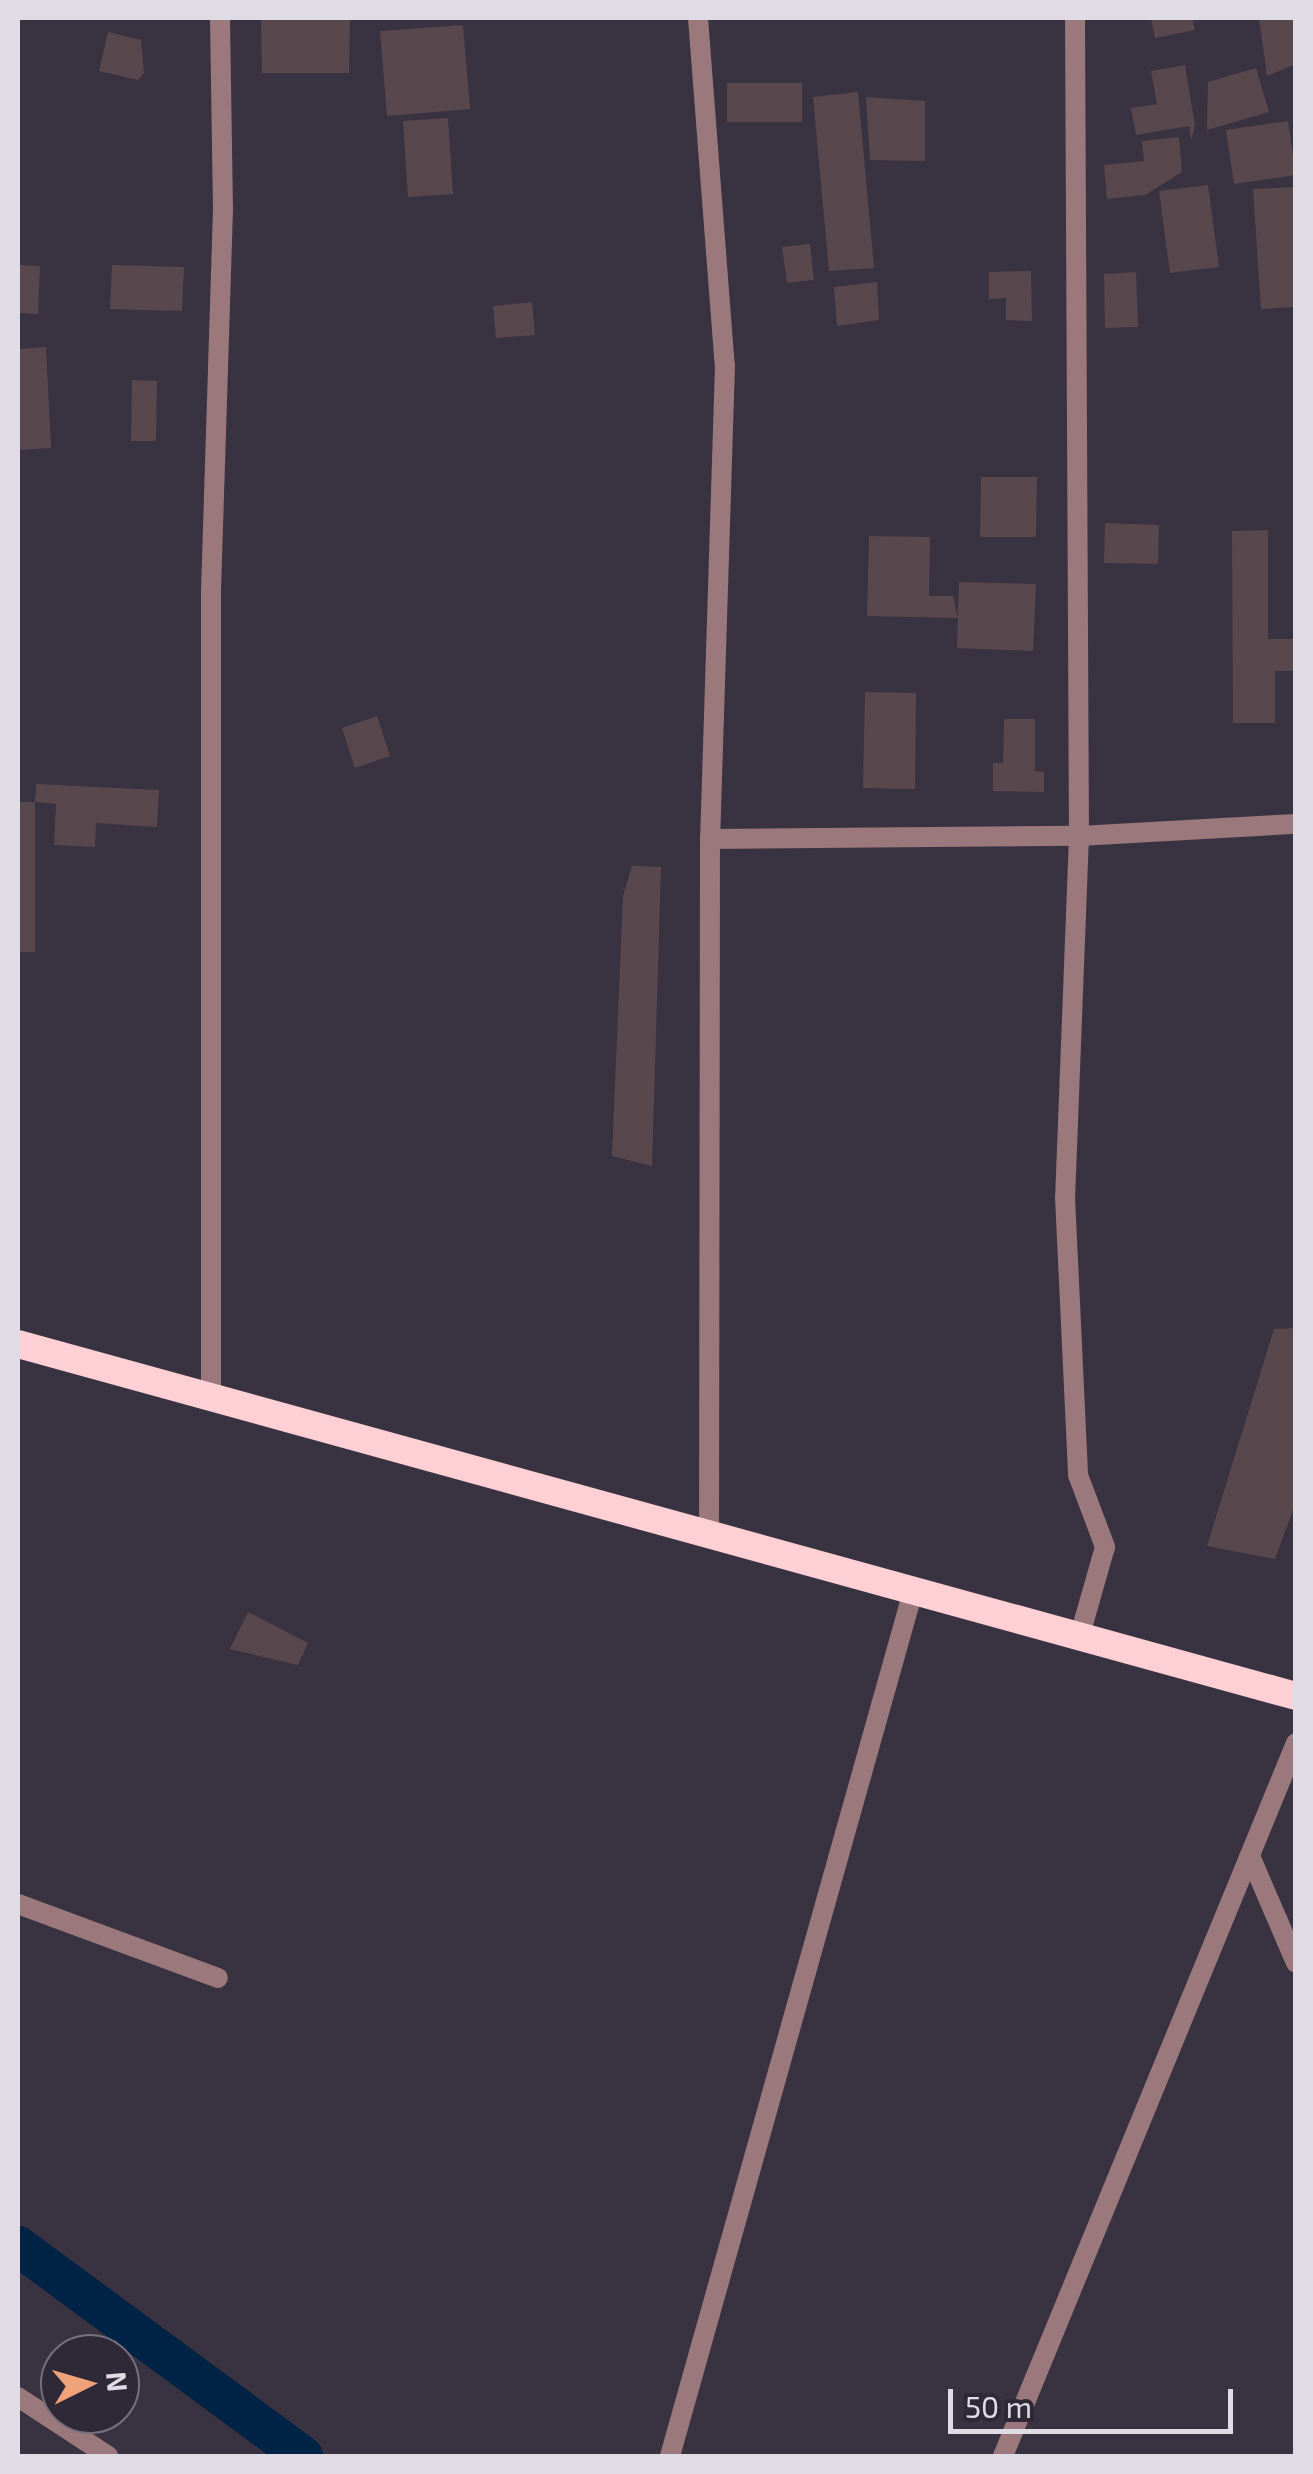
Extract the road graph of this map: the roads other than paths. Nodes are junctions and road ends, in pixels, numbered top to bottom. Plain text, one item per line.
1 (220, 18) edge
2 (698, 18) edge
3 (1076, 18) edge
4 (1296, 824) edge
5 (1080, 836) junction
6 (710, 840) junction
7 (18, 1344) edge
8 (211, 1398) junction
9 (709, 1533) junction
10 (914, 1588) junction
11 (1080, 1635) junction
12 (1296, 1696) edge
13 (1296, 1743) edge
14 (1250, 1856) junction
15 (18, 1904) edge
16 (1296, 1963) edge
17 (218, 1978) dead end
18 (18, 2398) edge
19 (108, 2456) edge
20 (670, 2456) edge
21 (1003, 2456) edge

1 - 8 street
2 - 6 street
3 - 5 street
4 - 5 street
5 - 6 street
5 - 11 street
6 - 9 street
7 - 8 highway
8 - 9 highway
9 - 10 highway
10 - 11 highway
10 - 20 street
11 - 12 highway
13 - 14 street
14 - 16 street
14 - 21 street
15 - 17 street
18 - 19 street

